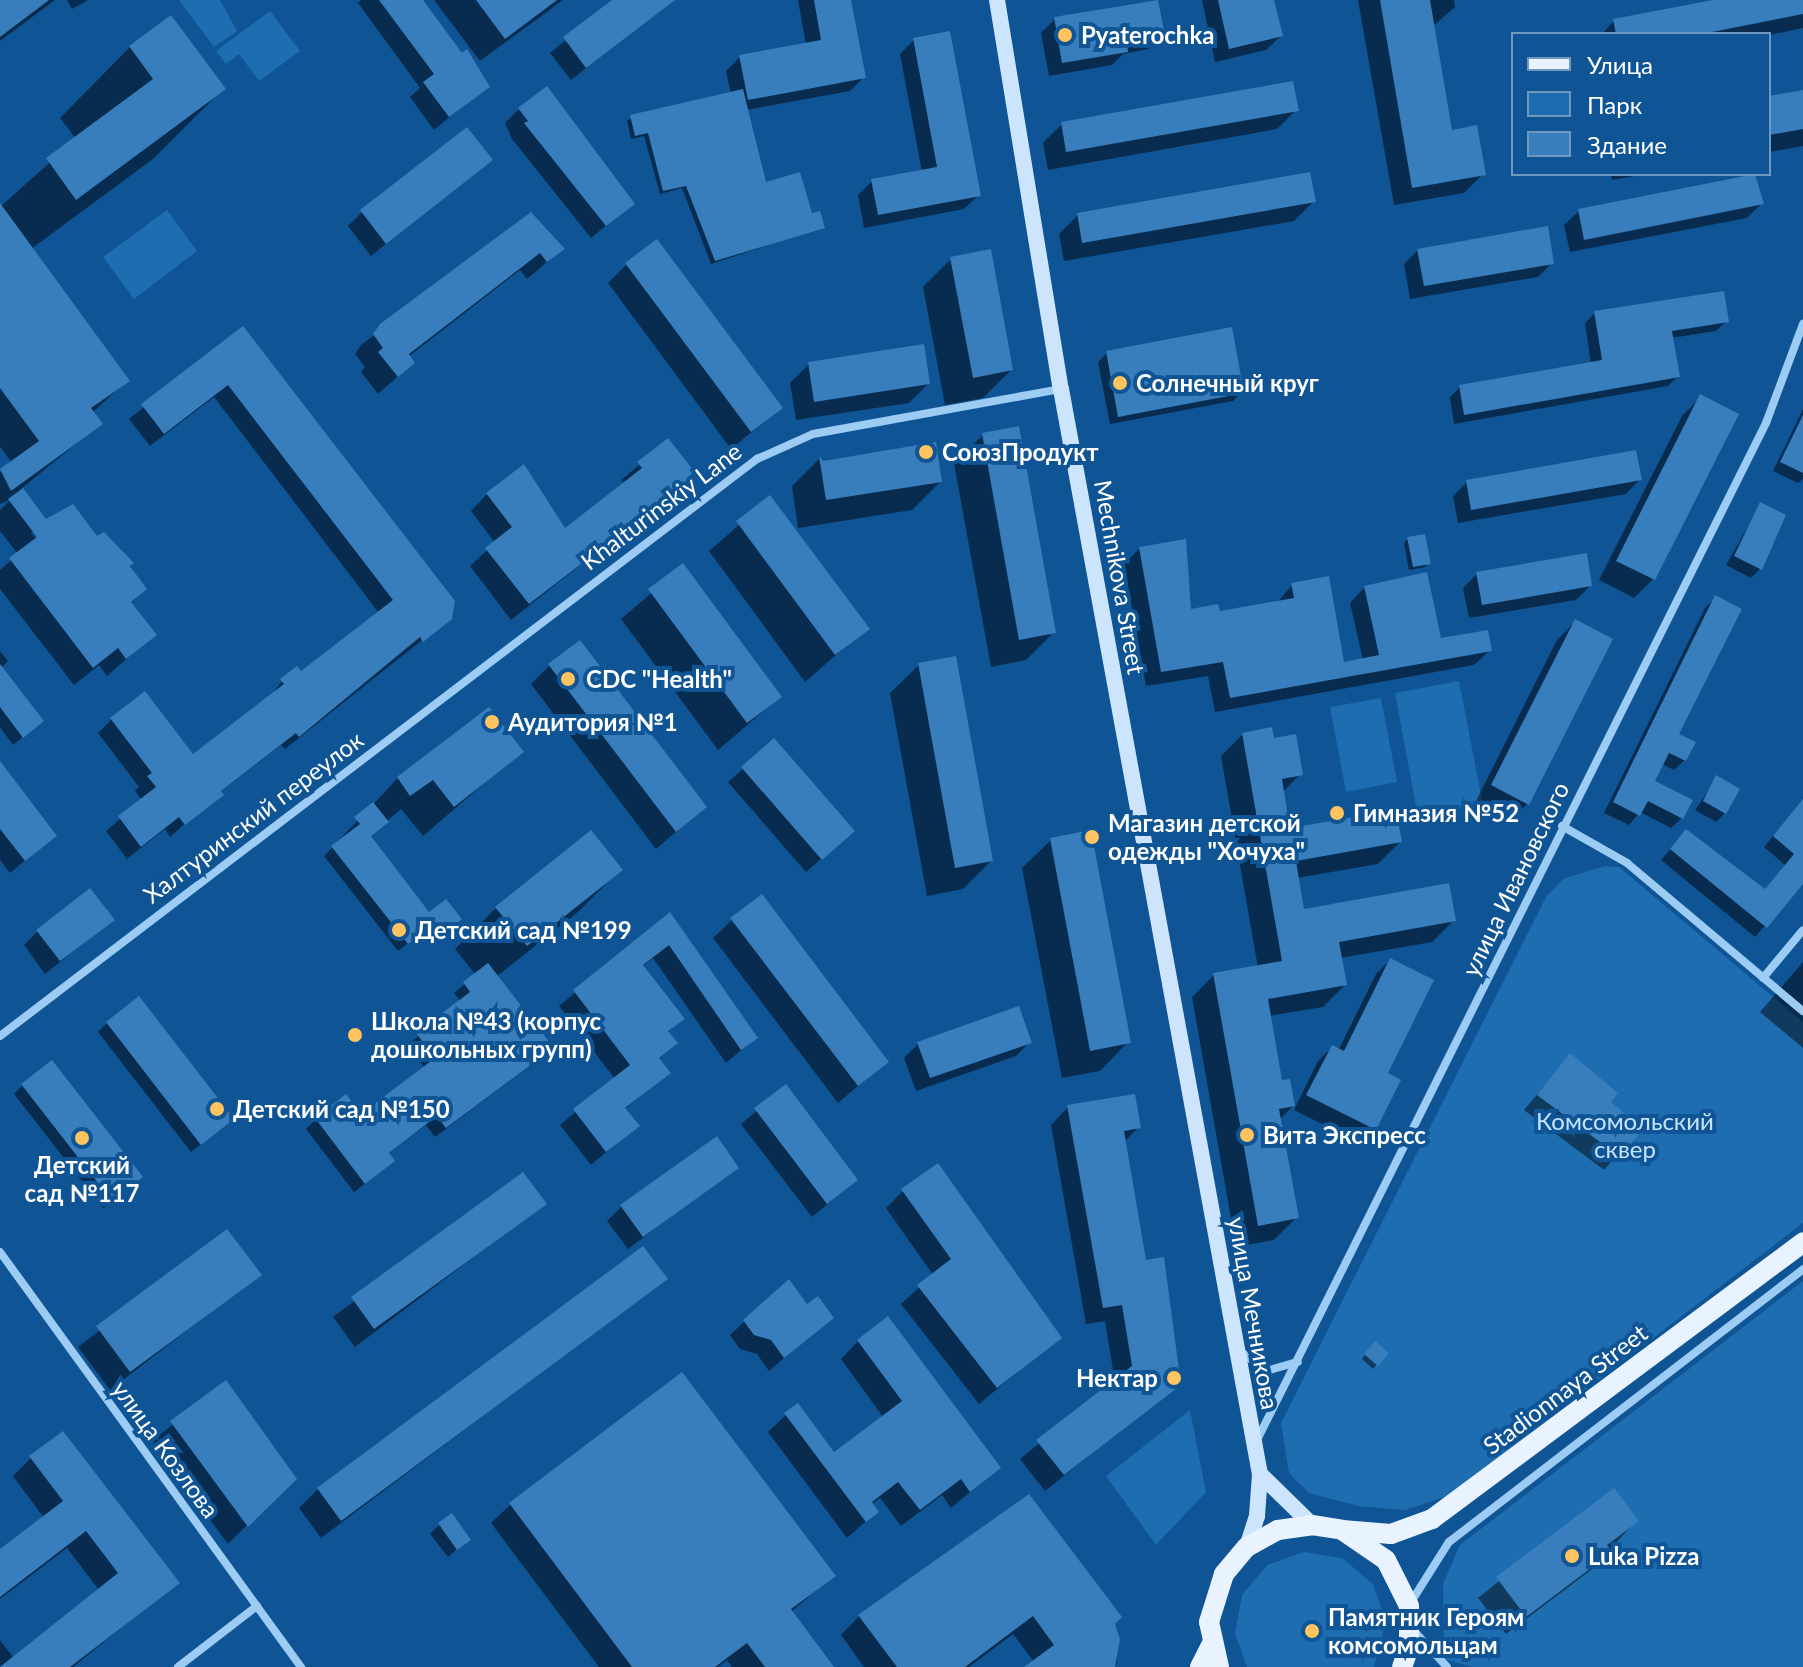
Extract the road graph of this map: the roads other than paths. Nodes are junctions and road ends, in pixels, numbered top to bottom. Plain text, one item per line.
1 (997, 0) edge
2 (1803, 324) edge
3 (1061, 389) junction
4 (1562, 826) junction
5 (1803, 930) edge
6 (1763, 978) junction
7 (1803, 1011) edge
8 (0, 1036) edge
9 (1803, 1242) edge
10 (0, 1252) edge
11 (1803, 1269) edge
12 (1236, 1346) junction
13 (1299, 1361) junction
14 (1254, 1446) junction
15 (1260, 1474) junction
16 (1312, 1525) junction
17 (1342, 1530) junction
18 (1247, 1547) junction
19 (257, 1606) junction
20 (1409, 1606) junction
21 (1411, 1627) junction
22 (1211, 1645) junction
23 (178, 1667) edge
24 (301, 1667) edge
25 (1200, 1667) edge
26 (1219, 1667) edge
27 (1402, 1667) edge
28 (1447, 1667) edge

1 - 3 main road
2 - 4 street, улица Ивановского
3 - 8 street, Khalturinskiy Lane
3 - 12 main road, улица Мечникова
4 - 6 street
4 - 13 street, улица Ивановского
5 - 6 street
6 - 7 street
9 - 17 main road, Stadionnaya Street
10 - 19 street, улица Козлова
11 - 20 street, Stadionnaya Street
12 - 13 street
12 - 14 main road, улица Мечникова
13 - 14 street, улица Ивановского
14 - 15 main road, улица Мечникова
15 - 16 main road
15 - 18 main road, улица Мечникова
16 - 17 main road, Stadionnaya Street
16 - 18 main road
17 - 20 main road
18 - 22 main road
19 - 23 street
19 - 24 street, улица Козлова
20 - 21 main road
21 - 27 main road
21 - 28 street
22 - 25 main road
22 - 26 main road

